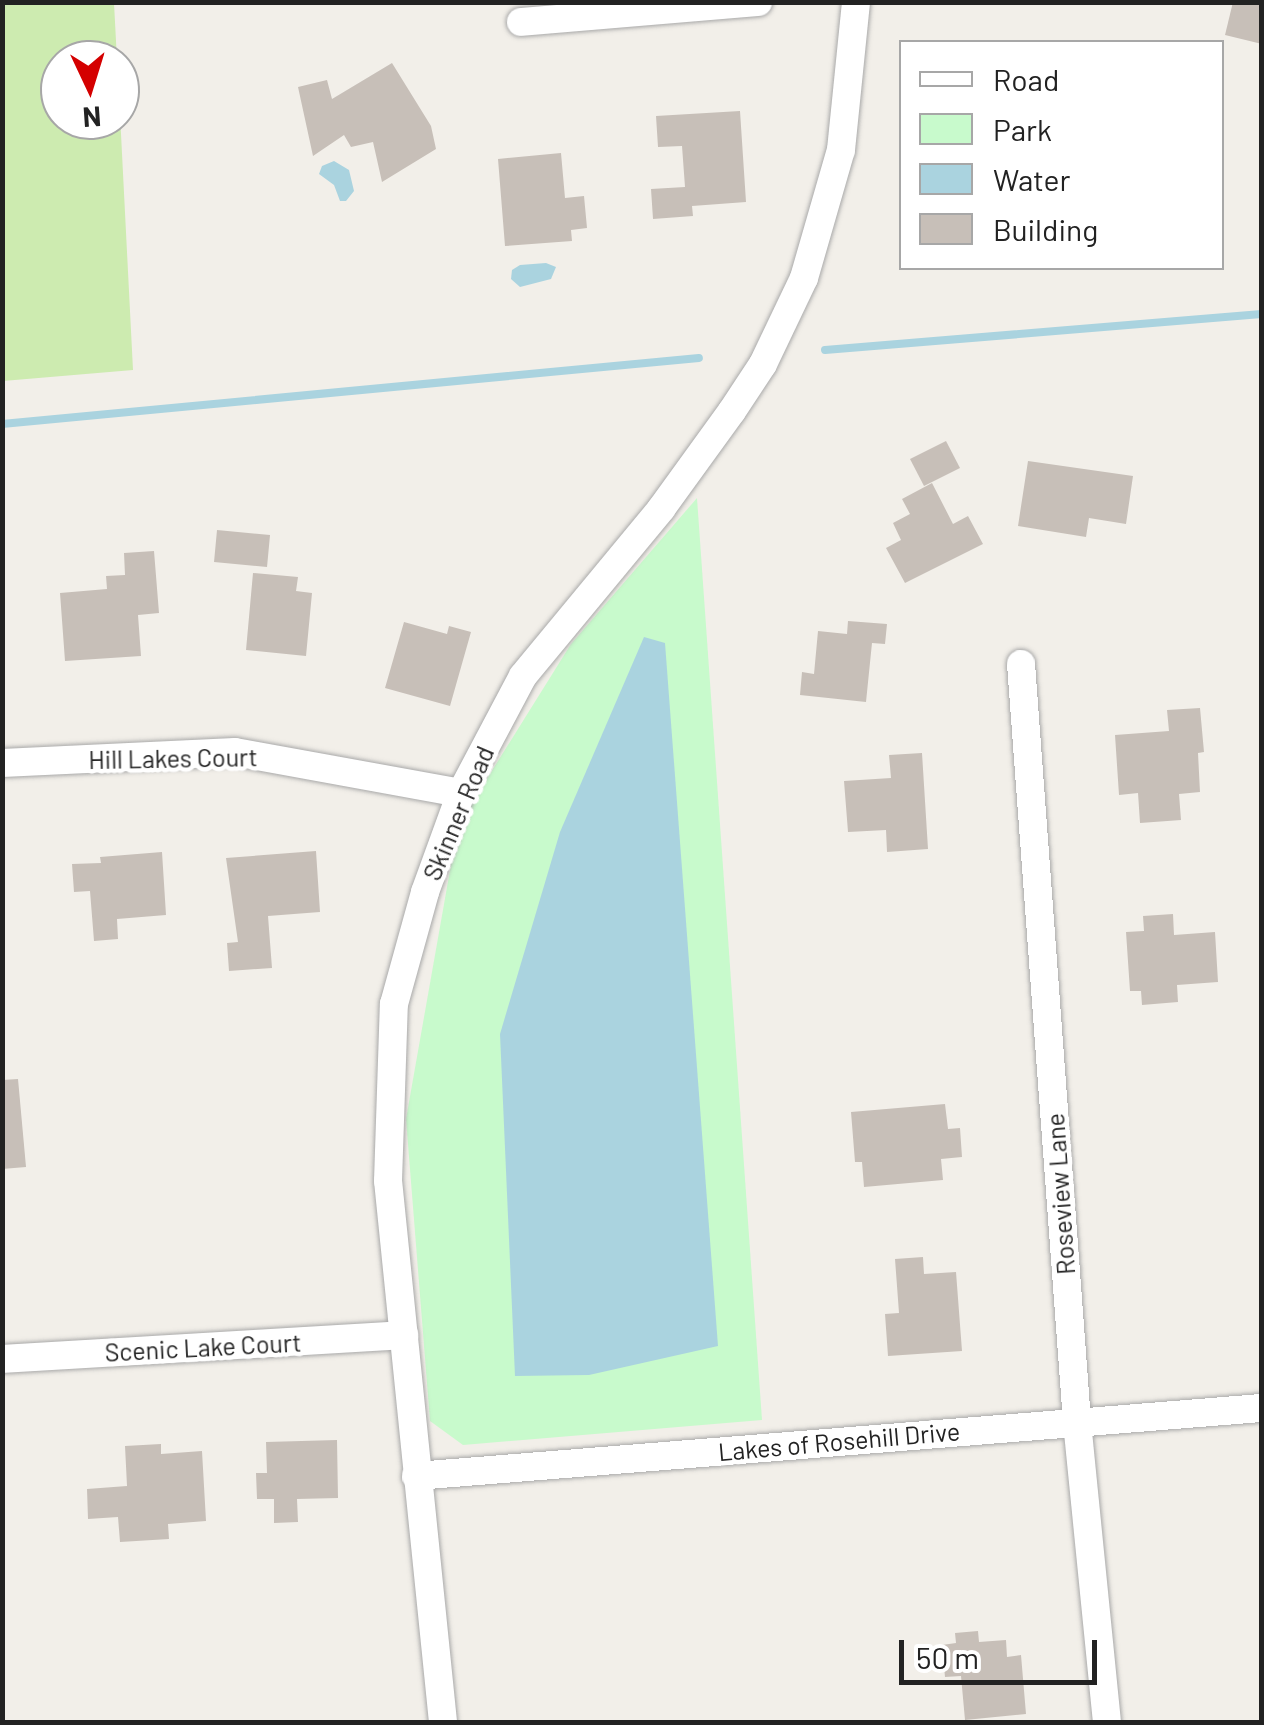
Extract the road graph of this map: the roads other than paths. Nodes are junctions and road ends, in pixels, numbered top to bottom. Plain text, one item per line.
1 (758, 2) edge
2 (856, 2) edge
3 (521, 22) dead end
4 (1021, 664) dead end
5 (2, 763) edge
6 (461, 793) junction
7 (404, 1335) junction
8 (2, 1359) edge
9 (1262, 1408) edge
10 (1077, 1422) junction
11 (416, 1476) junction
12 (443, 1722) edge
13 (1107, 1722) edge

1 - 3 street
2 - 6 street, Skinner Road
4 - 10 street, Roseview Lane
5 - 6 street, Hill Lakes Court
6 - 7 street, Skinner Road
7 - 8 street, Scenic Lake Court
7 - 11 street, Skinner Road
9 - 10 street, Lakes of Rosehill Drive
10 - 11 street, Lakes of Rosehill Drive
10 - 13 street, Roseview Lane
11 - 12 street, Skinner Road

